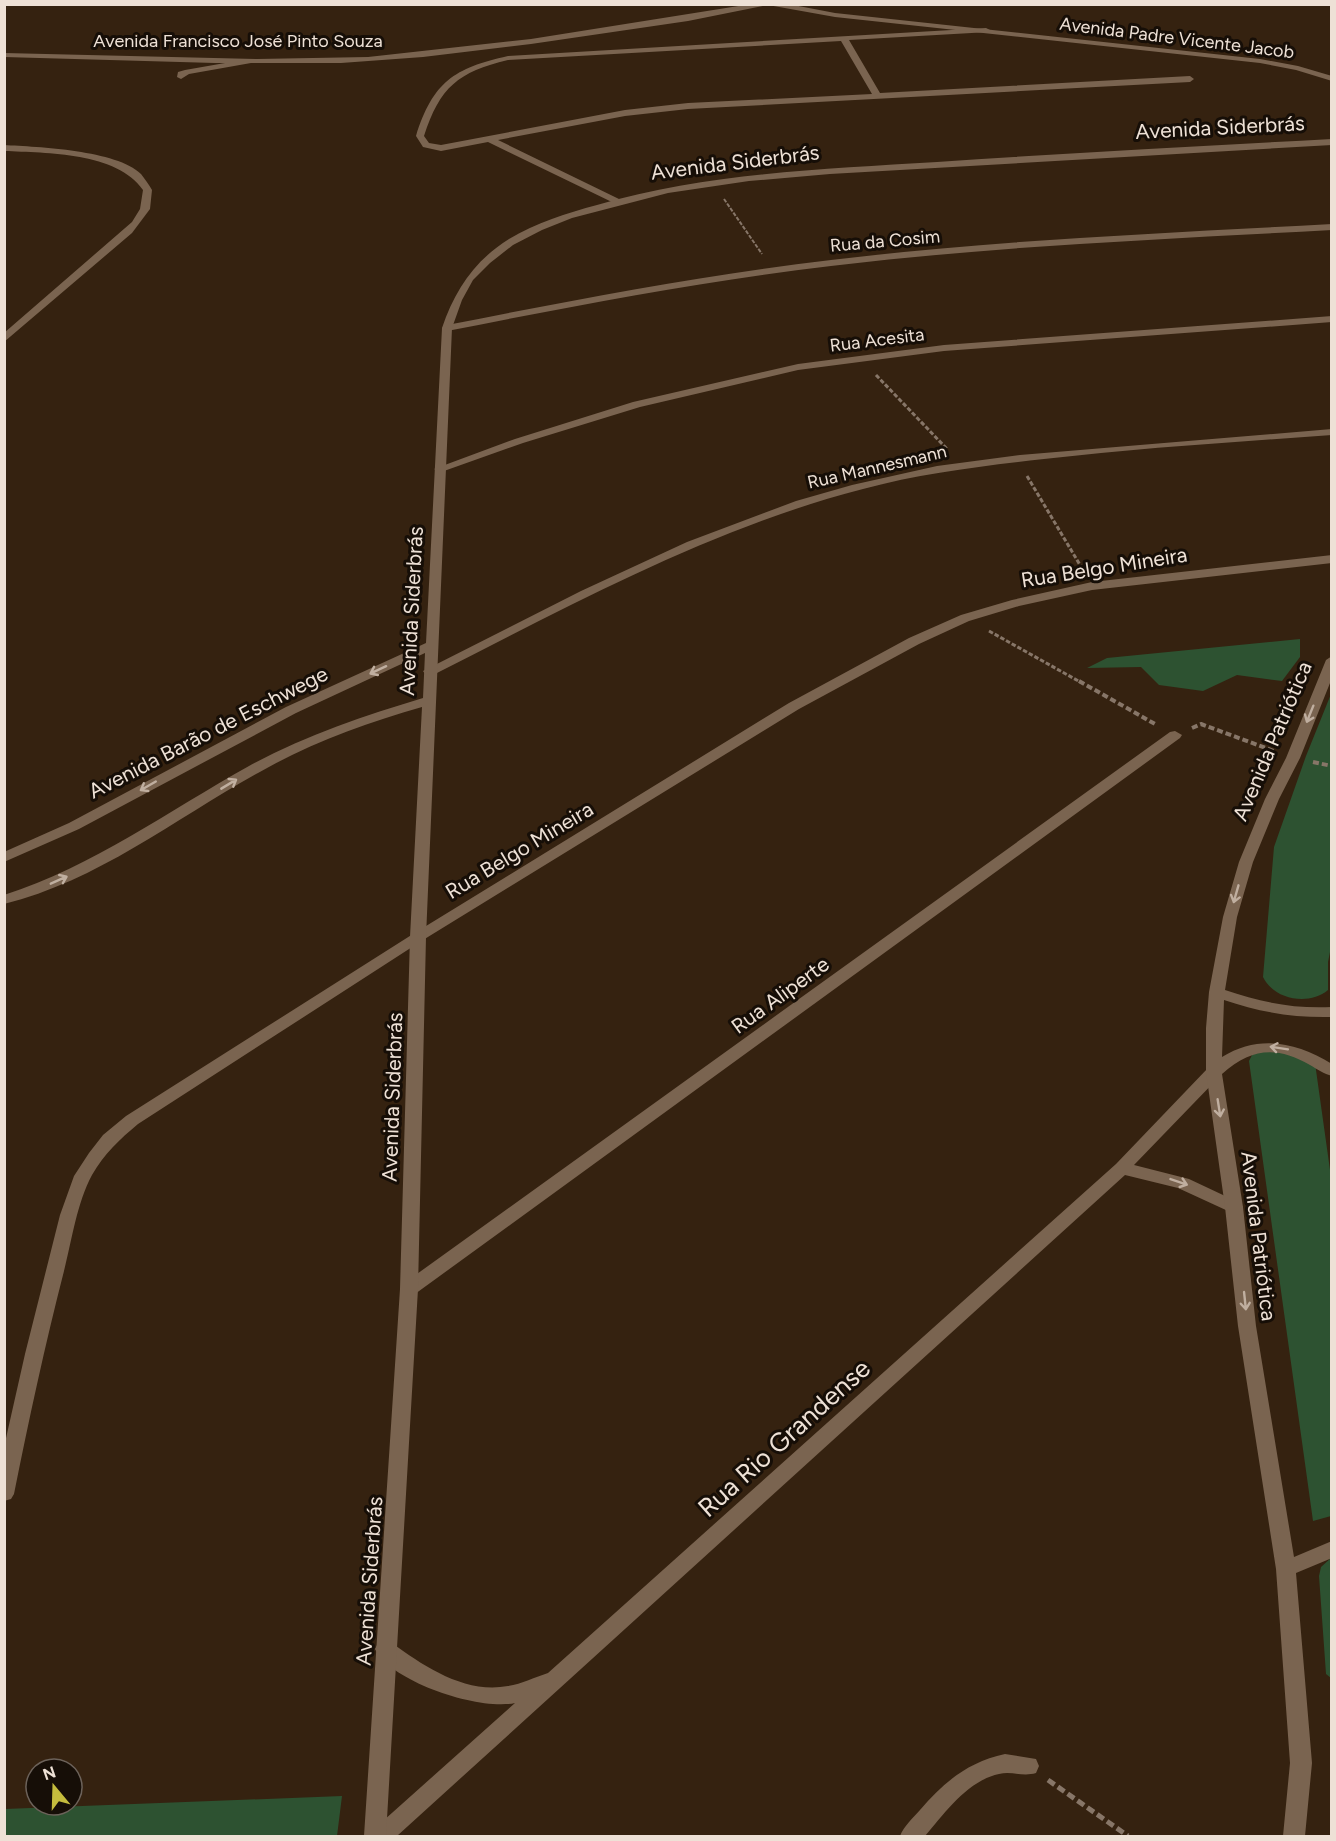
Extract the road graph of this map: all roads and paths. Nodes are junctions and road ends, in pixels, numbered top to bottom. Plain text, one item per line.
1 (720, 4) edge
2 (756, 4) edge
3 (765, 4) edge
4 (772, 4) edge
5 (820, 4) edge
6 (796, 10) junction
7 (708, 11) junction
8 (835, 15) junction
9 (988, 30) junction
10 (844, 39) junction
11 (4, 55) edge
12 (248, 61) junction
13 (181, 76) dead end
14 (1190, 80) dead end
15 (1330, 81) edge
16 (877, 95) junction
17 (489, 139) junction
18 (1332, 142) edge
19 (6, 149) edge
20 (713, 182) junction
21 (616, 201) junction
22 (1332, 227) edge
23 (773, 270) junction
24 (1332, 319) edge
25 (447, 328) junction
26 (4, 339) edge
27 (860, 358) junction
28 (1332, 432) edge
29 (1016, 458) junction
30 (963, 466) junction
31 (440, 469) junction
32 (1332, 559) edge
33 (1092, 586) junction
34 (965, 618) junction
35 (432, 645) junction
36 (1332, 660) edge
37 (429, 671) junction
38 (428, 701) junction
39 (1175, 735) junction
40 (1293, 758) junction
41 (1332, 766) edge
42 (4, 858) edge
43 (4, 900) edge
44 (418, 937) junction
45 (1217, 992) junction
46 (1332, 1012) edge
47 (1332, 1071) edge
48 (1214, 1072) junction
49 (1122, 1168) junction
50 (1234, 1207) junction
51 (409, 1289) junction
52 (4, 1494) edge
53 (1332, 1549) edge
54 (1286, 1569) junction
55 (385, 1649) junction
56 (557, 1679) junction
57 (1028, 1766) joint
58 (375, 1836) edge
59 (382, 1836) edge
60 (911, 1836) edge
61 (1128, 1836) edge
62 (1294, 1836) edge

1 - 7 street, Avenida Francisco José Pinto Souza
2 - 7 street
3 - 7 street, Avenida Francisco José Pinto Souza
4 - 6 street, Avenida Padre Vicente Jacob
5 - 8 street
6 - 7 street
6 - 8 street, Avenida Padre Vicente Jacob
7 - 12 street, Avenida Francisco José Pinto Souza
8 - 9 street, Avenida Padre Vicente Jacob
9 - 10 street
9 - 15 street, Avenida Padre Vicente Jacob
10 - 16 street
10 - 17 street
11 - 12 street, Avenida Francisco José Pinto Souza
12 - 13 street
14 - 16 street
16 - 17 street
17 - 21 street
18 - 20 street, Avenida Siderbrás
19 - 26 street
20 - 21 street, Avenida Siderbrás
20 - 23 path
21 - 25 street, Avenida Siderbrás
22 - 23 street, Rua da Cosim
23 - 25 street, Rua da Cosim
24 - 27 street, Rua Acesita
25 - 31 street, Avenida Siderbrás
27 - 30 path
27 - 31 street, Rua Acesita
28 - 29 street, Rua Mannesmann
29 - 30 street, Rua Mannesmann
29 - 33 path
30 - 37 street, Rua Mannesmann
31 - 35 street, Avenida Siderbrás
32 - 33 street, Rua Belgo Mineira
33 - 34 street, Rua Belgo Mineira
34 - 39 path
34 - 44 street, Rua Belgo Mineira
35 - 37 street, Avenida Siderbrás
35 -> 42 street, Avenida Barão de Eschwege
36 -> 40 street, Avenida Patriótica
37 - 38 street, Avenida Siderbrás
43 -> 38 street
38 - 44 street, Avenida Siderbrás
39 - 40 path
39 - 51 street, Rua Aliperte
40 - 41 path
40 -> 45 street, Avenida Patriótica
44 - 51 street, Avenida Siderbrás
44 - 52 street, Rua Belgo Mineira
45 - 46 street
45 - 48 street, Avenida Patriótica
47 -> 48 street, Rua Rio Grandense
48 - 49 street, Rua Rio Grandense
48 -> 50 street, Avenida Patriótica
49 -> 50 street
49 - 56 street, Rua Rio Grandense
50 -> 54 street, Avenida Patriótica
51 - 55 street, Avenida Siderbrás
53 - 54 street
54 - 62 street, Avenida Patriótica
55 - 56 street
55 - 58 street, Avenida Siderbrás
56 - 59 street, Rua Rio Grandense
57 - 60 street
57 - 61 path

